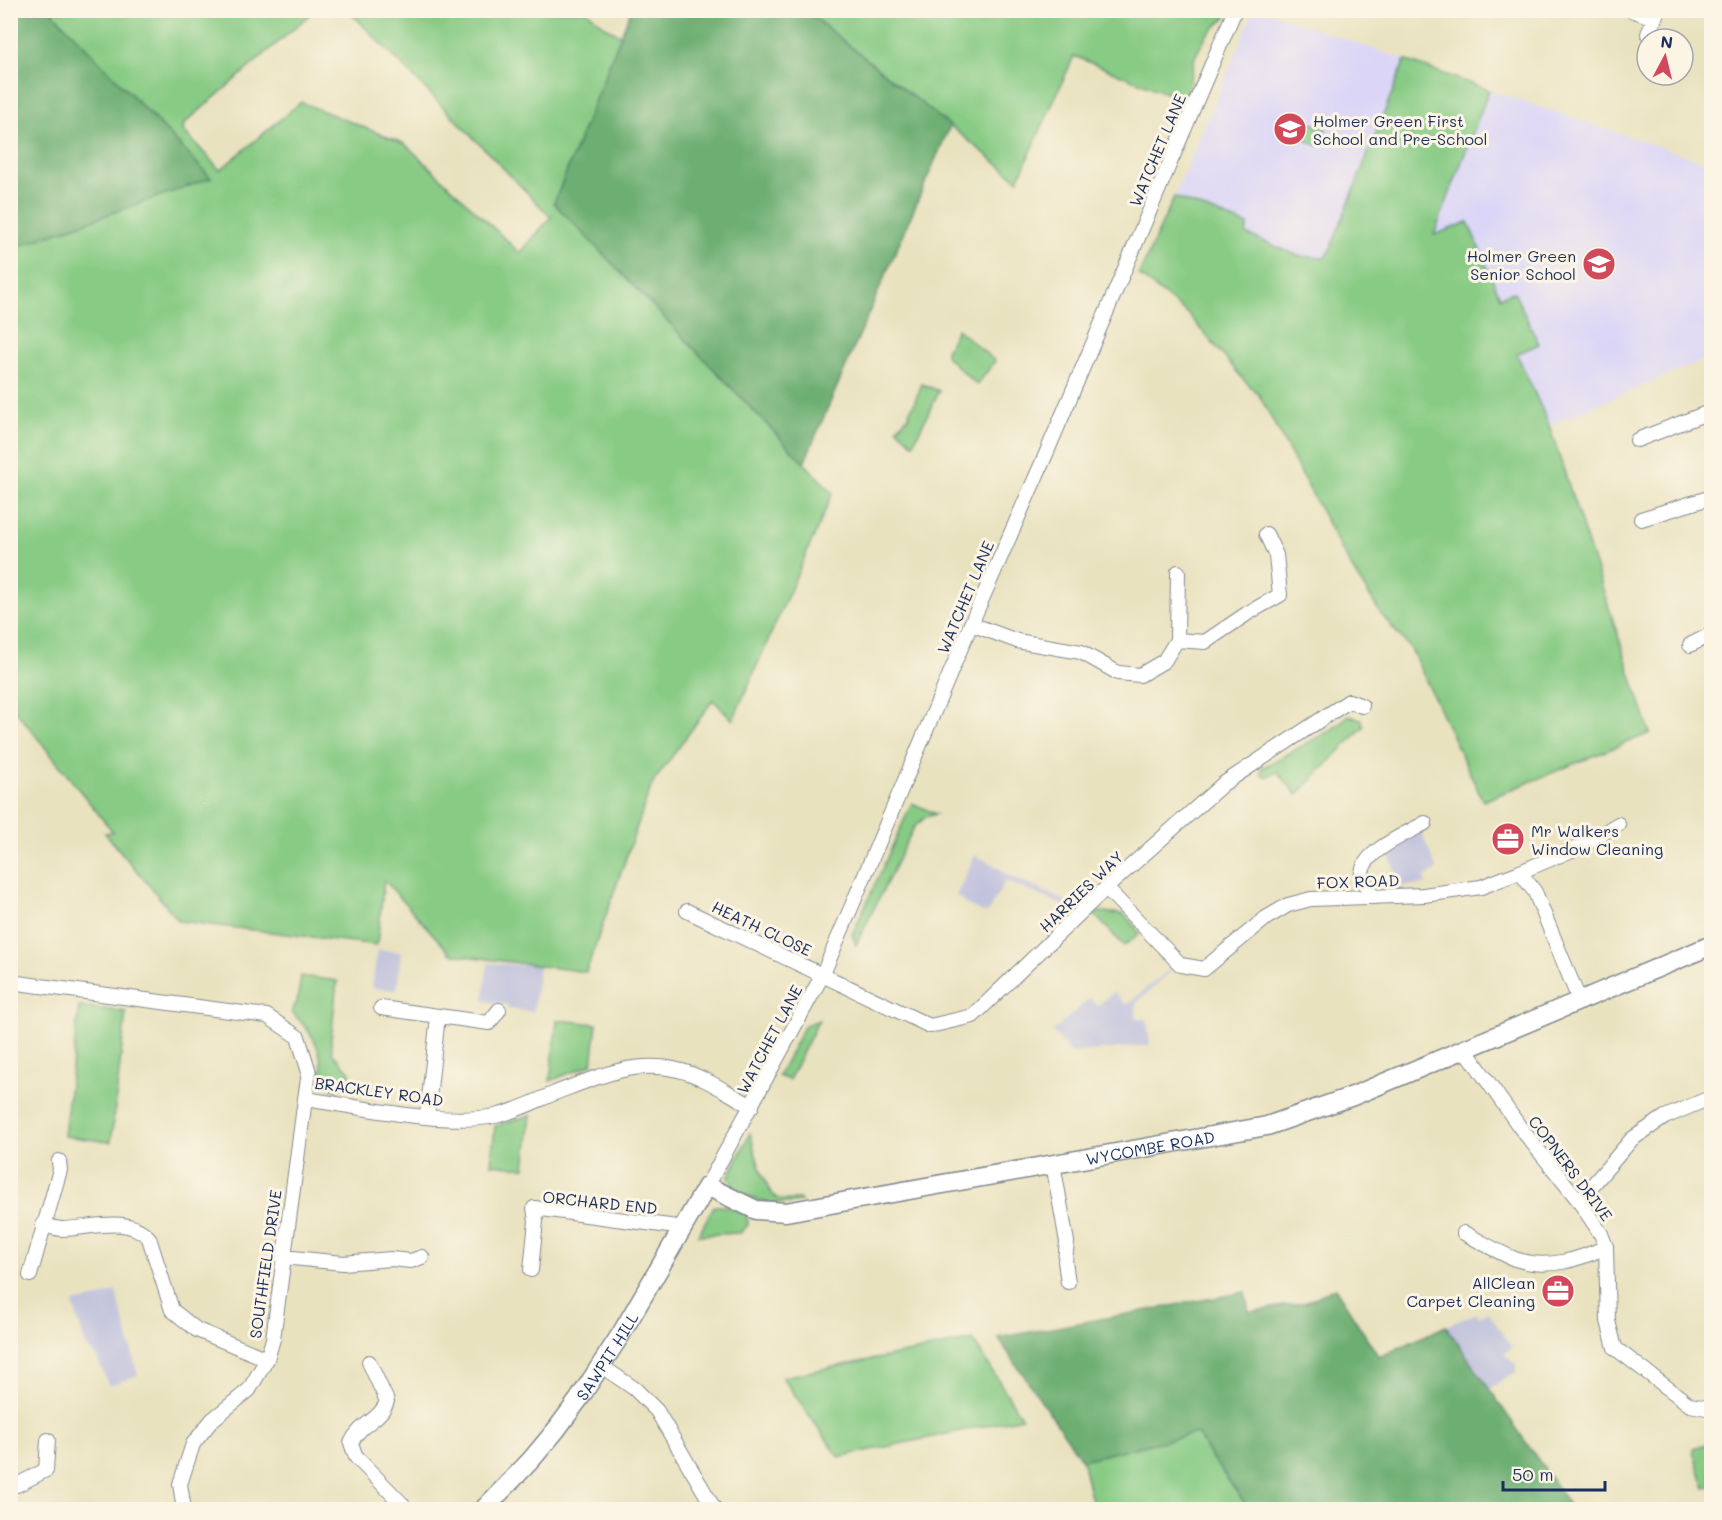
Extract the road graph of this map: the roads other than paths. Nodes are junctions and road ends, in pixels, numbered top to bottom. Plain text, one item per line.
1 (1235, 10) edge
2 (1631, 10) edge
3 (1657, 14) edge
4 (1712, 411) edge
5 (1637, 440) dead end
6 (1711, 498) edge
7 (1641, 519) dead end
8 (1266, 534) dead end
9 (1178, 572) dead end
10 (971, 624) junction
11 (1712, 634) edge
12 (1177, 640) junction
13 (1690, 645) dead end
14 (1355, 699) dead end
15 (1425, 823) dead end
16 (1618, 824) dead end
17 (1520, 872) junction
18 (1106, 888) junction
19 (1373, 897) junction
20 (687, 911) dead end
21 (1712, 945) edge
22 (823, 974) junction
23 (10, 982) edge
24 (1580, 1002) junction
25 (381, 1008) dead end
26 (500, 1010) dead end
27 (438, 1016) junction
28 (1465, 1049) junction
29 (1712, 1097) edge
30 (305, 1099) junction
31 (752, 1106) junction
32 (427, 1116) junction
33 (59, 1161) dead end
34 (1053, 1164) junction
35 (707, 1186) junction
36 (1579, 1202) junction
37 (43, 1225) junction
38 (684, 1228) junction
39 (1464, 1233) dead end
40 (1606, 1247) junction
41 (283, 1257) junction
42 (422, 1257) dead end
43 (531, 1270) dead end
44 (30, 1275) dead end
45 (1068, 1282) dead end
46 (267, 1359) junction
47 (369, 1362) dead end
48 (600, 1365) junction
49 (1712, 1409) edge
50 (48, 1440) dead end
51 (10, 1485) edge
52 (184, 1509) edge
53 (408, 1509) edge
54 (483, 1509) edge
55 (715, 1509) edge

1 - 10 street, WATCHET LANE
2 - 3 street
4 - 5 street
6 - 7 street
8 - 12 street
9 - 12 street
10 - 12 street
10 - 22 street, WATCHET LANE
11 - 13 street
14 - 18 street, HARRIES WAY
15 - 19 street
16 - 17 street, FOX ROAD
17 - 19 street, FOX ROAD
17 - 24 street
18 - 19 street, FOX ROAD
18 - 22 street, HARRIES WAY
20 - 22 street, HEATH CLOSE
21 - 24 street, WYCOMBE ROAD
22 - 31 street, WATCHET LANE
23 - 30 street, BRACKLEY ROAD
24 - 28 street, WYCOMBE ROAD
25 - 27 street
26 - 27 street
27 - 32 street
28 - 34 street, WYCOMBE ROAD
28 - 36 street, COPNERS DRIVE
29 - 36 street
30 - 32 street, BRACKLEY ROAD
30 - 41 street, SOUTHFIELD DRIVE
31 - 32 street, BRACKLEY ROAD
31 - 35 street, WATCHET LANE
33 - 37 street
34 - 35 street, WYCOMBE ROAD
34 - 45 street
35 - 38 street, SAWPIT HILL
36 - 40 street, COPNERS DRIVE
37 - 44 street
37 - 46 street
38 - 43 street, ORCHARD END
38 - 48 street, SAWPIT HILL
39 - 40 street
40 - 49 street, COPNERS DRIVE
41 - 42 street
41 - 46 street, SOUTHFIELD DRIVE
46 - 52 street, SOUTHFIELD DRIVE
47 - 53 street
48 - 54 street, SAWPIT HILL
48 - 55 street
50 - 51 street

